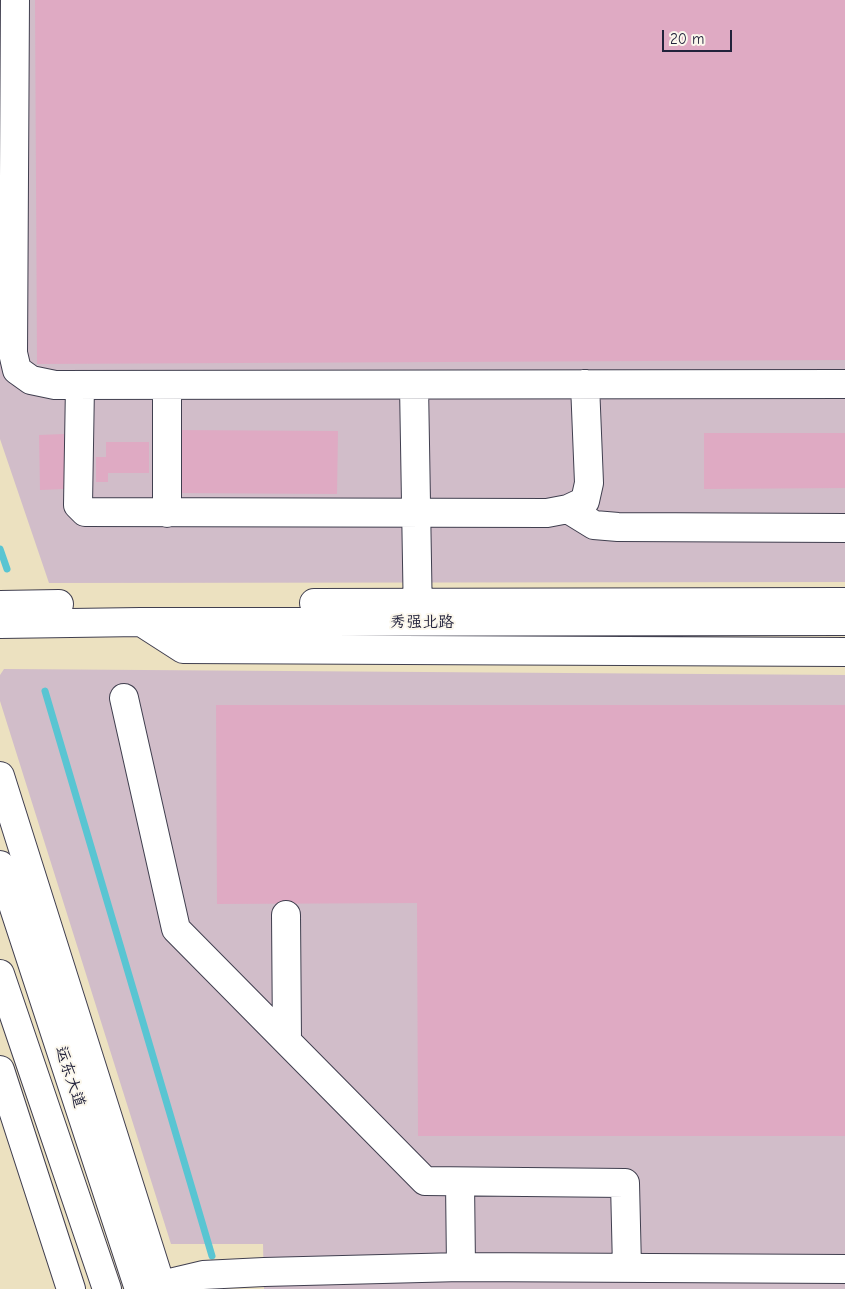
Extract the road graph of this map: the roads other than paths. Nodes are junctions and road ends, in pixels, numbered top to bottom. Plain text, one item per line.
1 (15, 0) edge
2 (586, 384) junction
3 (845, 384) edge
4 (80, 385) junction
5 (167, 385) junction
6 (414, 385) junction
7 (568, 509) junction
8 (167, 513) junction
9 (416, 514) junction
10 (845, 528) edge
11 (845, 602) edge
12 (0, 605) edge
13 (418, 612) junction
14 (845, 621) edge
15 (140, 622) junction
16 (0, 624) edge
17 (845, 652) edge
18 (124, 698) dead end
19 (0, 776) edge
20 (0, 865) edge
21 (286, 915) dead end
22 (0, 974) edge
23 (287, 1041) junction
24 (0, 1070) edge
25 (460, 1182) junction
26 (461, 1267) junction
27 (627, 1268) junction
28 (845, 1269) edge
29 (151, 1288) edge
30 (71, 1289) edge
31 (107, 1289) edge

1 - 4 street
2 - 3 street
2 - 6 street
2 - 7 street
4 - 5 street
4 - 8 street
5 - 6 street
5 - 8 street
6 - 9 street
7 - 9 street
7 - 10 street
8 - 9 street
9 - 13 street
11 - 13 street, 秀强北路
12 - 13 street, 秀强北路
13 - 14 street, 秀强北路
13 - 15 street, 秀强北路
15 - 16 street, 秀强北路
15 - 17 street
18 - 23 street
19 - 29 street
20 - 29 street, 运东大道
21 - 23 street
22 - 31 street, 运东大道
23 - 25 street
24 - 30 street
25 - 26 street
25 - 27 street
26 - 27 street
26 - 29 street
27 - 28 street

